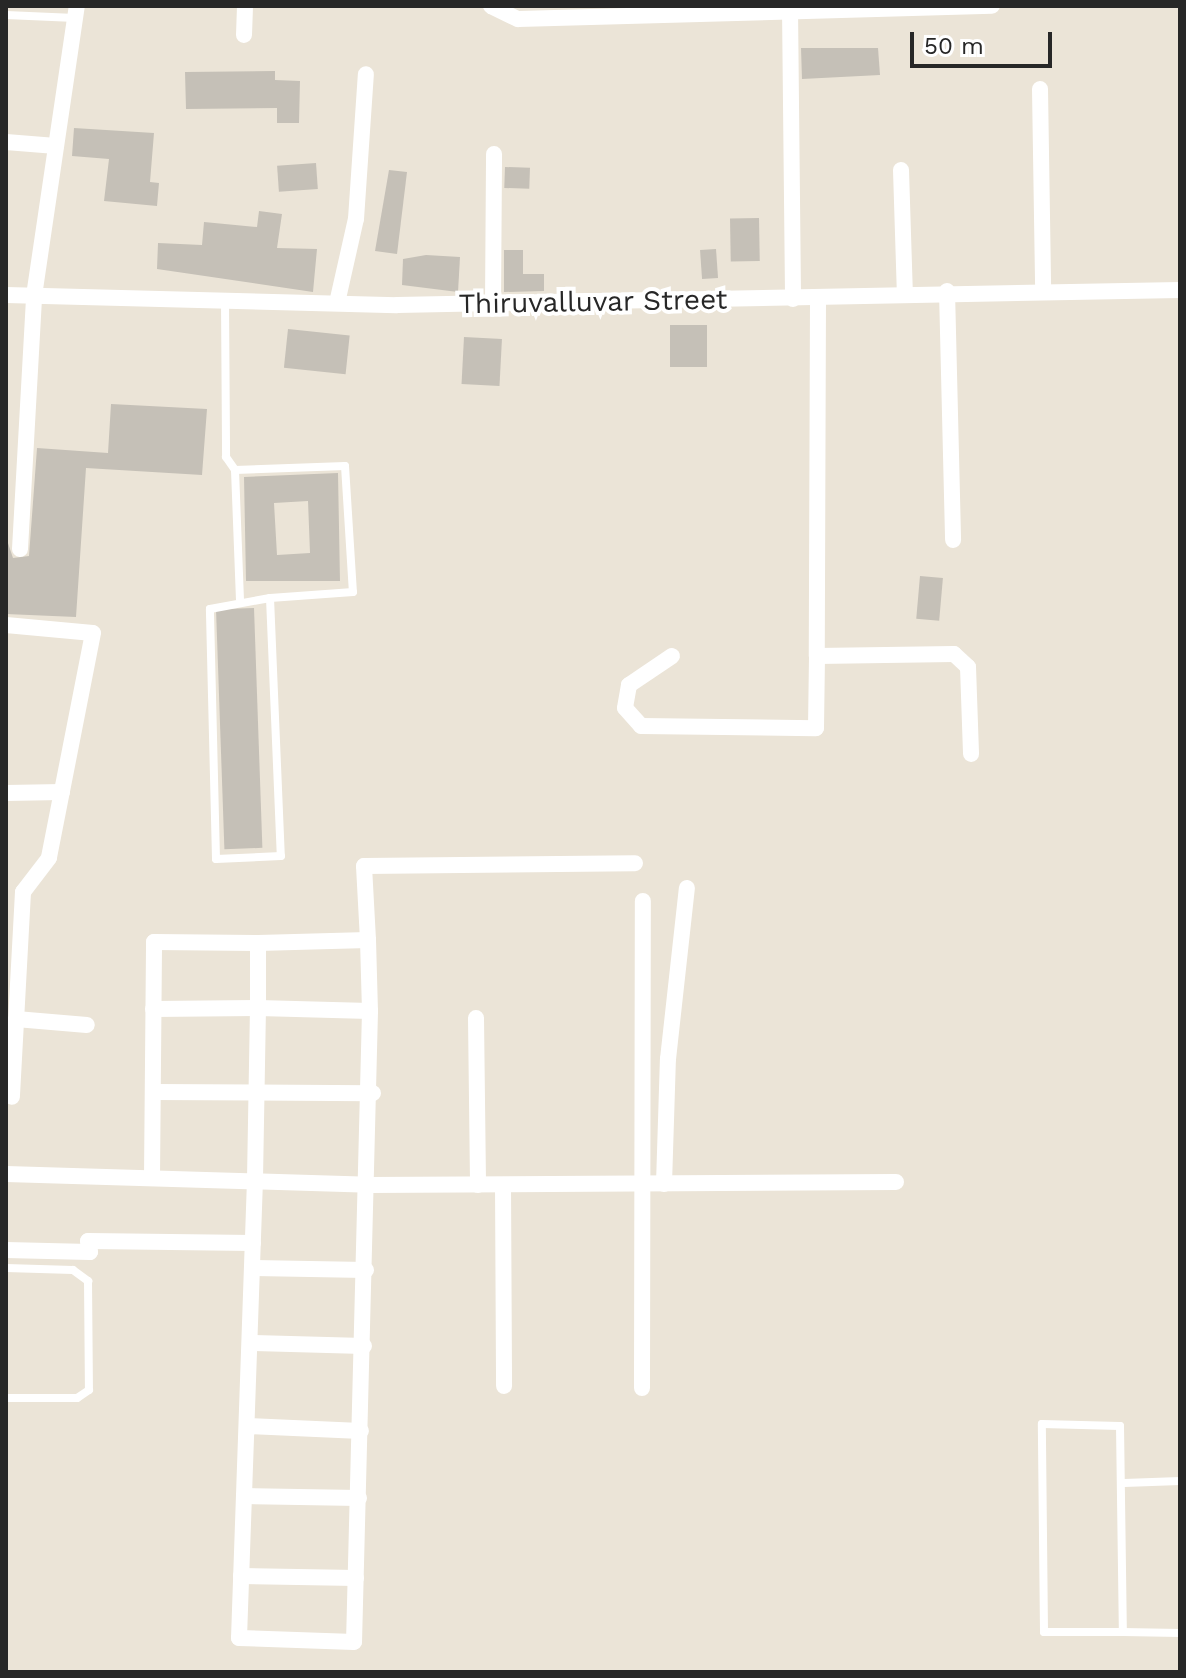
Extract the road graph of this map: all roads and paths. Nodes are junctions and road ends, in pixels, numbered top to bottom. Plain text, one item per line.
1 (245, 6) edge
2 (491, 6) edge
3 (992, 6) edge
4 (790, 11) edge
5 (76, 12) edge
6 (6, 15) edge
7 (244, 35) dead end
8 (366, 74) dead end
9 (1040, 89) dead end
10 (6, 142) edge
11 (56, 146) junction
12 (494, 154) dead end
13 (901, 170) dead end
14 (1043, 290) junction
15 (1180, 290) edge
16 (947, 291) junction
17 (905, 294) junction
18 (6, 295) edge
19 (34, 296) junction
20 (818, 298) junction
21 (793, 299) junction
22 (225, 300) junction
23 (337, 303) junction
24 (493, 304) junction
25 (235, 470) junction
26 (953, 540) dead end
27 (20, 549) dead end
28 (270, 598) junction
29 (240, 600) junction
30 (6, 625) edge
31 (672, 656) dead end
32 (817, 656) junction
33 (971, 754) dead end
34 (62, 792) junction
35 (6, 793) edge
36 (635, 863) dead end
37 (687, 888) dead end
38 (643, 901) dead end
39 (368, 940) junction
40 (258, 943) junction
41 (258, 1008) junction
42 (153, 1009) junction
43 (370, 1011) junction
44 (476, 1018) dead end
45 (16, 1019) junction
46 (87, 1025) dead end
47 (153, 1092) junction
48 (257, 1092) junction
49 (373, 1093) junction
50 (12, 1097) dead end
51 (6, 1174) edge
52 (152, 1177) junction
53 (255, 1179) junction
54 (896, 1182) dead end
55 (644, 1184) junction
56 (664, 1184) junction
57 (369, 1185) junction
58 (478, 1185) junction
59 (503, 1185) junction
60 (253, 1243) junction
61 (6, 1250) edge
62 (6, 1268) edge
63 (252, 1268) junction
64 (366, 1270) junction
65 (250, 1343) junction
66 (364, 1346) junction
67 (504, 1386) dead end
68 (642, 1388) dead end
69 (6, 1398) edge
70 (247, 1426) junction
71 (361, 1431) junction
72 (1180, 1481) edge
73 (1124, 1483) junction
74 (244, 1496) junction
75 (359, 1498) junction
76 (241, 1576) junction
77 (356, 1578) junction
78 (1123, 1632) junction
79 (1180, 1633) edge

1 - 7 street
2 - 4 street
3 - 4 street
4 - 21 street
5 - 6 lane
5 - 11 street
8 - 23 street
9 - 14 street
10 - 11 street
11 - 19 street
12 - 24 street
13 - 17 street
14 - 15 street, Thiruvalluvar Street
14 - 16 street, Thiruvalluvar Street
16 - 17 street, Thiruvalluvar Street
16 - 26 street
17 - 20 street, Thiruvalluvar Street
18 - 19 street, Thiruvalluvar Street
19 - 22 street, Thiruvalluvar Street
19 - 27 street
20 - 21 street, Thiruvalluvar Street
20 - 32 street
21 - 24 street, Thiruvalluvar Street
22 - 23 street, Thiruvalluvar Street
22 - 25 lane
23 - 24 street, Thiruvalluvar Street
25 - 28 lane
25 - 29 lane
28 - 29 lane
28 - 29 lane
30 - 34 street
31 - 32 street
32 - 33 street
34 - 35 street
34 - 45 street
36 - 39 street
37 - 56 street
38 - 55 street
39 - 40 street
39 - 43 street
40 - 41 street
40 - 42 street
41 - 42 street
41 - 43 street
41 - 48 street
42 - 47 street
43 - 49 street
44 - 58 street
45 - 46 street
45 - 50 street
47 - 48 street
47 - 52 street
48 - 49 street
48 - 53 street
49 - 57 street
51 - 52 street
52 - 53 street
53 - 57 street
53 - 60 street
54 - 56 street
55 - 56 street
55 - 59 street
55 - 68 street
57 - 58 street
57 - 64 street
58 - 59 street
59 - 67 street
60 - 61 street
60 - 63 street
62 - 69 lane
63 - 64 street
63 - 65 street
64 - 66 street
65 - 66 street
65 - 70 street
66 - 71 street
70 - 71 street
70 - 74 street
71 - 75 street
72 - 73 lane
73 - 78 lane
73 - 78 lane
74 - 75 street
74 - 76 street
75 - 77 street
76 - 77 street
76 - 77 street
78 - 79 lane

